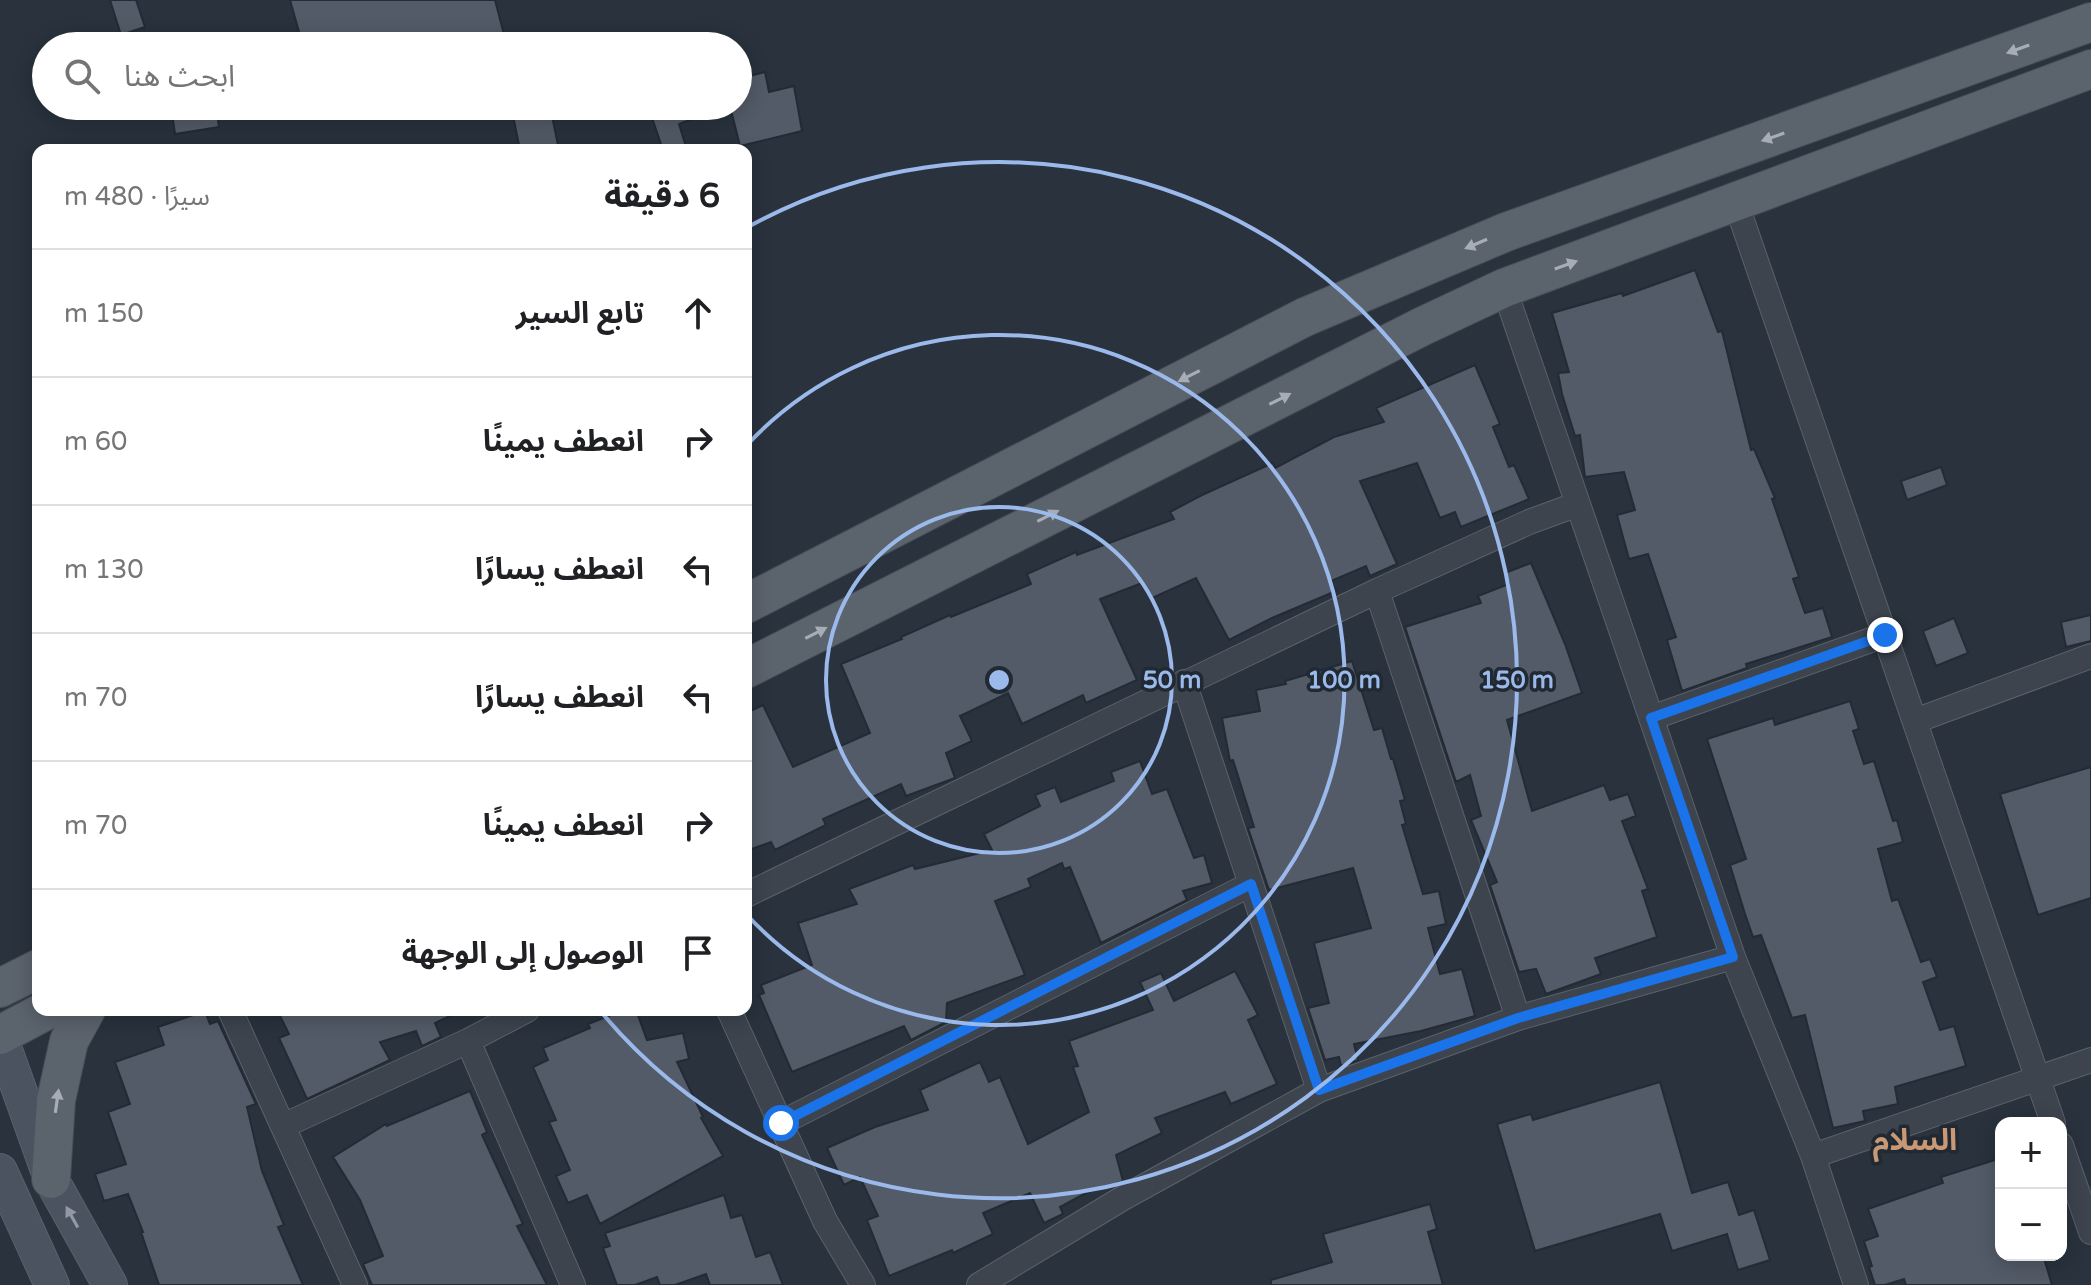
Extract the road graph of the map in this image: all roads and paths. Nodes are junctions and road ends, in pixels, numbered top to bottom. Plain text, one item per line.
1 (2091, 22) edge
2 (2091, 69) edge
3 (1736, 203) junction
4 (1504, 288) junction
5 (1578, 504) junction
6 (1377, 591) junction
7 (752, 601) edge
8 (1885, 635) junction
9 (2091, 656) edge
10 (752, 666) edge
11 (1184, 682) junction
12 (1651, 718) junction
13 (1915, 721) junction
14 (1251, 884) junction
15 (752, 892) edge
16 (1733, 957) junction
17 (32, 972) edge
18 (0, 988) edge
19 (36, 1016) edge
20 (83, 1016) edge
21 (233, 1016) edge
22 (516, 1016) edge
23 (732, 1016) edge
24 (1518, 1018) junction
25 (0, 1035) edge
26 (468, 1041) junction
27 (2091, 1060) edge
28 (2038, 1078) junction
29 (1319, 1090) junction
30 (2051, 1117) edge
31 (781, 1123) junction
32 (283, 1126) junction
33 (1813, 1156) junction
34 (2067, 1162) edge
35 (0, 1171) edge
36 (51, 1179) junction
37 (2091, 1232) edge
38 (52, 1285) edge
39 (110, 1285) edge
40 (355, 1285) edge
41 (573, 1285) edge
42 (863, 1285) edge
43 (979, 1285) edge
44 (1856, 1285) edge

1 -> 7 main road
2 - 3 main road
4 -> 3 main road
3 - 8 street
4 - 5 street
10 -> 4 main road
5 - 6 street
5 - 12 street
6 - 11 street
6 - 24 street
8 - 12 street
8 - 13 street
9 - 13 street
11 - 14 street
11 - 15 street
12 - 16 street
13 - 28 street
14 - 29 street
14 - 31 street
16 - 24 street
16 - 33 street
17 - 18 main road
19 - 25 main road
36 -> 20 main road
21 - 32 street
22 - 26 street
23 - 31 street
24 - 29 street
25 - 36 street
26 - 32 street
26 - 41 street
27 - 28 street
28 - 30 street
28 - 33 street
29 - 43 street
31 - 42 street
32 - 40 street
33 - 44 street
34 - 37 street
35 - 38 street
39 -> 36 street

